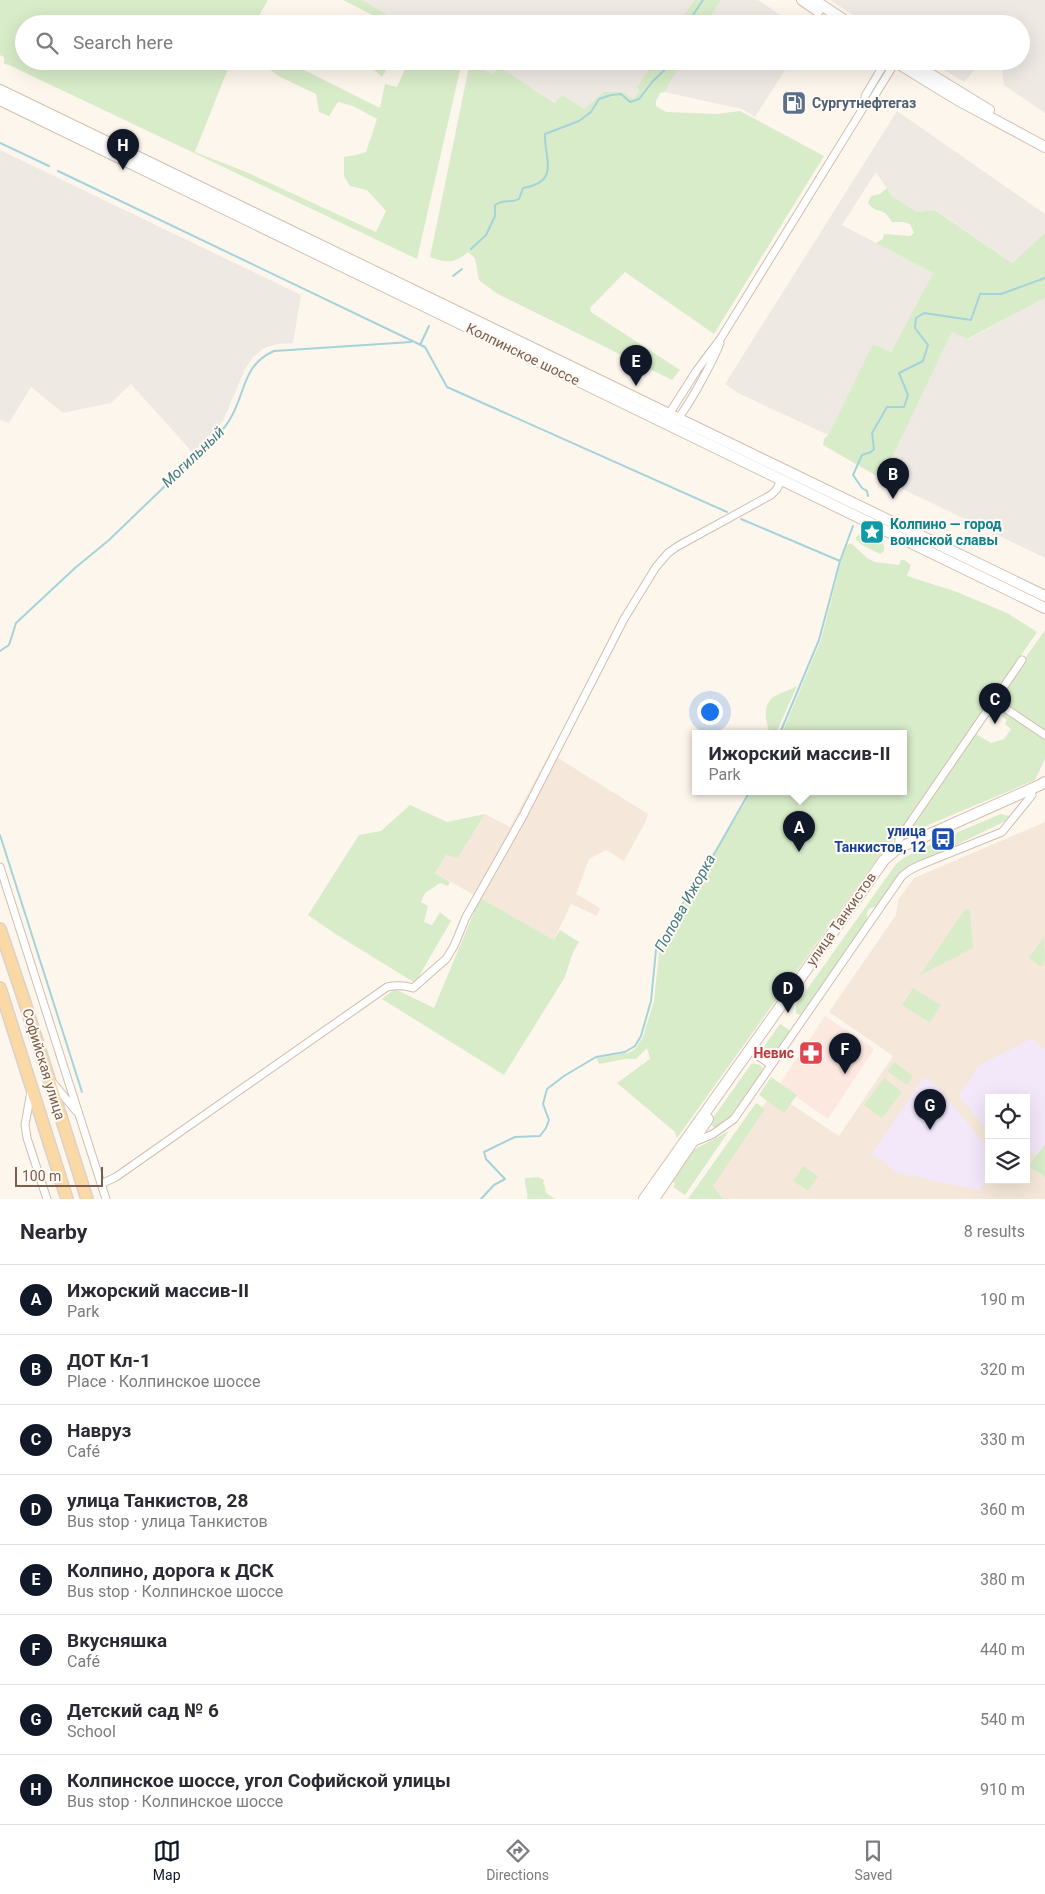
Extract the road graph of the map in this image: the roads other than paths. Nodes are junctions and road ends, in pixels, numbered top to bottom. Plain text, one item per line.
1 (802, 0) edge
2 (814, 0) edge
3 (824, 15) edge
4 (836, 15) edge
5 (889, 70) edge
6 (907, 70) edge
7 (924, 70) edge
8 (0, 90) edge
9 (0, 100) edge
10 (1045, 140) edge
11 (1045, 148) edge
12 (674, 416) junction
13 (668, 426) junction
14 (781, 480) junction
15 (1045, 596) edge
16 (1045, 608) edge
17 (1022, 660) dead end
18 (993, 700) junction
19 (1045, 735) edge
20 (1045, 782) edge
21 (1045, 789) edge
22 (1032, 796) junction
23 (898, 848) junction
24 (0, 866) edge
25 (0, 930) edge
26 (2, 993) edge
27 (24, 1000) junction
28 (752, 1051) junction
29 (771, 1065) junction
30 (49, 1079) junction
31 (31, 1089) junction
32 (81, 1118) junction
33 (694, 1142) junction
34 (101, 1184) junction
35 (47, 1199) edge
36 (67, 1199) edge
37 (87, 1199) edge
38 (106, 1199) edge
39 (644, 1199) edge
40 (654, 1199) edge

1 - 3 main road
2 - 4 main road
5 - 12 street
6 - 11 main road
7 - 10 main road
8 - 12 main road, Колпинское шоссе
9 - 13 main road, Колпинское шоссе
12 - 13 street
12 - 15 main road, Колпинское шоссе
13 - 14 main road, Колпинское шоссе
14 - 16 main road, Колпинское шоссе
14 - 34 street
17 - 18 street
18 - 19 street
18 - 23 street
20 - 23 main road, улица Танкистов
21 - 22 main road, улица Танкистов
22 - 28 main road, улица Танкистов
22 - 29 street
23 - 28 main road, улица Танкистов
24 - 32 street
25 - 27 main road, Софийская улица
26 - 27 main road
26 - 31 main road, Софийская улица
27 - 30 main road, Софийская улица
28 - 29 street
28 - 33 main road, улица Танкистов
28 - 39 main road, улица Танкистов
29 - 33 street
30 - 32 street
30 - 37 main road, Софийская улица
31 - 35 street
31 - 36 main road, Софийская улица
32 - 34 street
33 - 40 main road, улица Танкистов
34 - 38 street

